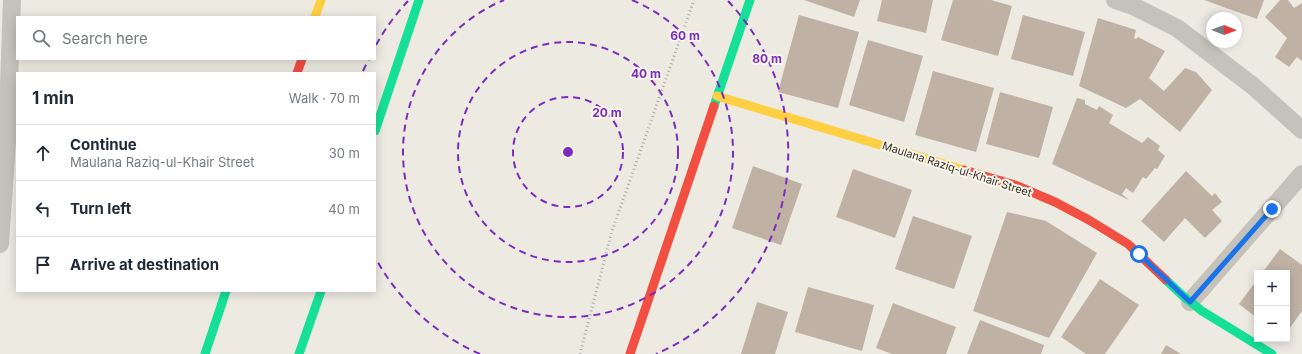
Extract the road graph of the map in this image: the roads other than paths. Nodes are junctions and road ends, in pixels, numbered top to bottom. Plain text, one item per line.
1 (12, 0) edge
2 (321, 0) edge
3 (419, 0) edge
4 (750, 0) edge
5 (1115, 0) edge
6 (316, 16) edge
7 (302, 60) edge
8 (297, 72) edge
9 (718, 96) junction
10 (8, 105) edge
11 (376, 128) edge
12 (1302, 130) edge
13 (1302, 174) edge
14 (0, 244) edge
15 (226, 292) edge
16 (321, 292) edge
17 (1190, 302) junction
18 (205, 354) edge
19 (299, 354) edge
20 (630, 354) edge
21 (1272, 354) edge

1 - 10 street
2 - 6 street
3 - 11 street
4 - 9 street
5 - 12 street
7 - 8 street
9 - 17 street, Maulana Raziq-ul-Khair Street
9 - 20 street
10 - 14 street
13 - 17 street
15 - 18 street
16 - 19 street
17 - 21 street, Maulana Raziq-ul-Khair Street

